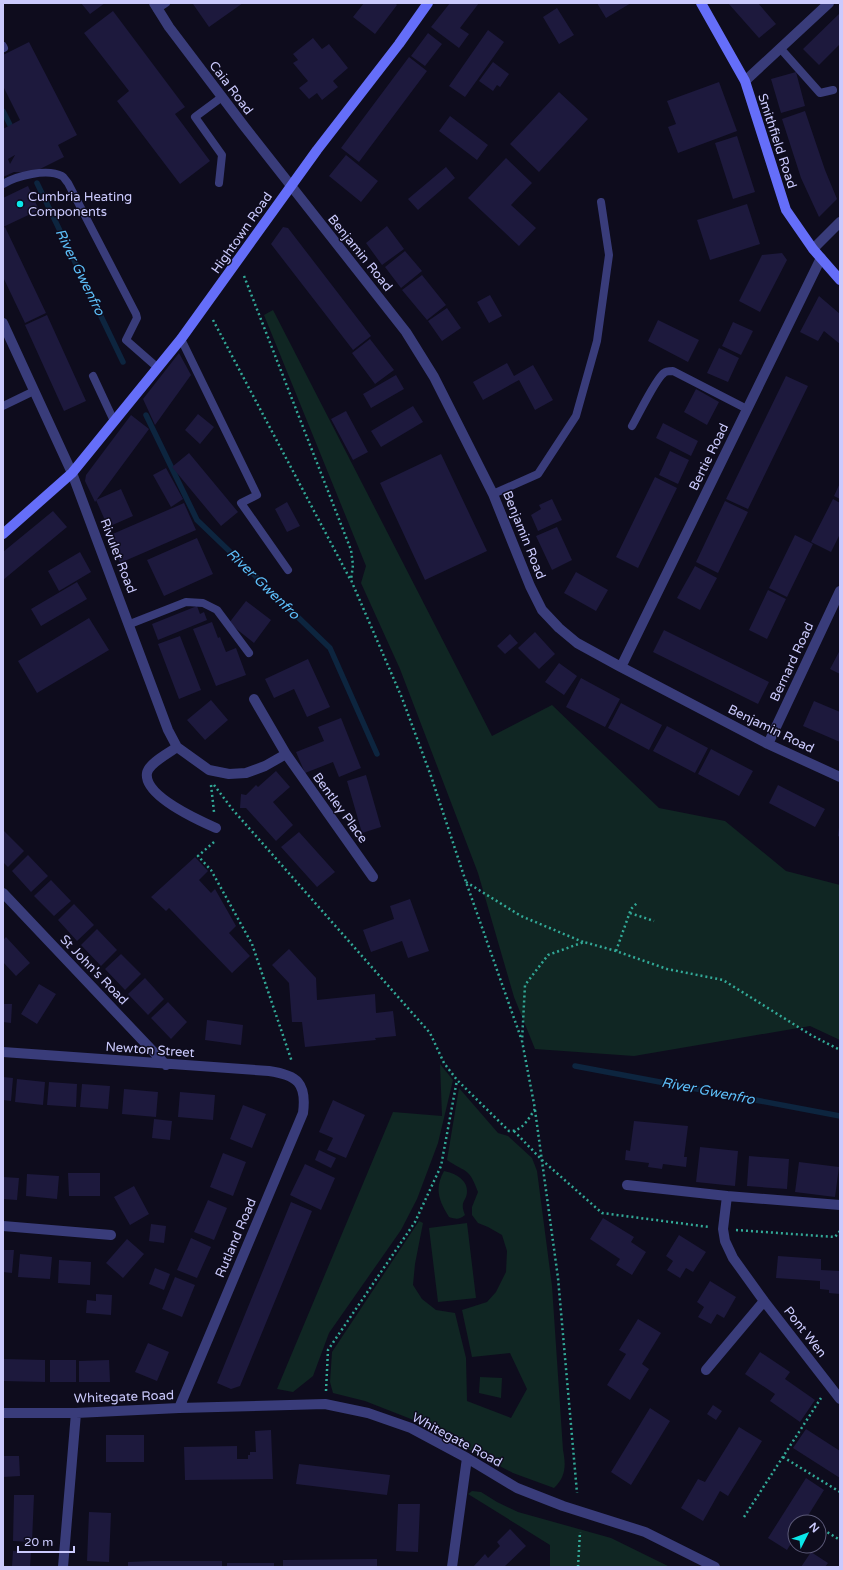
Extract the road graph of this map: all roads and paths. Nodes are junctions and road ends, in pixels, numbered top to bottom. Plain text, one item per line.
1 (166, 3) edge
2 (428, 3) edge
3 (701, 3) edge
4 (829, 3) edge
5 (156, 6) edge
6 (780, 48) junction
7 (744, 81) junction
8 (833, 90) dead end
9 (222, 97) junction
10 (219, 183) dead end
11 (3, 184) edge
12 (291, 186) junction
13 (601, 202) dead end
14 (840, 222) edge
15 (813, 249) junction
16 (821, 258) junction
17 (238, 261) junction
18 (840, 280) edge
19 (205, 306) junction
20 (3, 323) edge
21 (181, 339) junction
22 (158, 368) junction
23 (93, 376) dead end
24 (34, 391) junction
25 (3, 406) edge
26 (747, 409) junction
27 (114, 421) junction
28 (632, 426) dead end
29 (72, 473) junction
30 (493, 494) junction
31 (3, 534) edge
32 (288, 570) dead end
33 (351, 580) junction
34 (840, 591) edge
35 (130, 624) junction
36 (249, 653) dead end
37 (621, 667) junction
38 (254, 699) dead end
39 (768, 744) junction
40 (177, 747) junction
41 (286, 754) junction
42 (840, 777) edge
43 (216, 828) junction
44 (374, 877) dead end
45 (466, 882) junction
46 (3, 893) edge
47 (638, 902) dead end
48 (630, 914) junction
49 (654, 921) dead end
50 (584, 942) junction
51 (616, 951) junction
52 (522, 1041) junction
53 (840, 1050) edge
54 (3, 1052) edge
55 (166, 1064) junction
56 (295, 1078) junction
57 (457, 1080) junction
58 (535, 1109) junction
59 (514, 1131) junction
60 (542, 1160) junction
61 (627, 1185) dead end
62 (728, 1196) junction
63 (840, 1205) edge
64 (3, 1226) edge
65 (723, 1229) junction
66 (840, 1231) edge
67 (111, 1234) dead end
68 (764, 1301) junction
69 (706, 1370) dead end
70 (830, 1385) junction
71 (840, 1399) edge
72 (325, 1404) junction
73 (179, 1408) junction
74 (76, 1412) junction
75 (3, 1413) edge
76 (783, 1457) junction
77 (467, 1458) junction
78 (840, 1492) edge
79 (577, 1493) dead end
80 (744, 1517) dead end
81 (580, 1532) dead end
82 (827, 1532) edge
83 (840, 1540) edge
84 (578, 1566) edge
85 (64, 1567) edge
86 (452, 1567) edge
87 (715, 1567) edge

1 - 5 lane
2 - 12 street, Hightown Road
3 - 7 street, Smithfield Road
4 - 6 street
5 - 9 street, Caia Road
6 - 7 street
6 - 8 lane
7 - 15 street, Smithfield Road
9 - 10 lane
9 - 12 street, Caia Road
11 - 22 lane
12 - 17 street, Hightown Road
12 - 30 street, Benjamin Road
13 - 30 lane
14 - 15 street
15 - 16 street, Smithfield Road
16 - 18 street, Smithfield Road
16 - 26 street, Bertie Road
17 - 19 street, Hightown Road
17 - 33 path
19 - 21 street, Hightown Road
19 - 33 path
20 - 24 street, Rivulet Road
21 - 22 street, Hightown Road
21 - 32 lane
22 - 27 street, Hightown Road
23 - 27 lane
24 - 25 lane
24 - 29 street, Rivulet Road
26 - 28 lane
26 - 37 street, Bertie Road
27 - 29 street, Hightown Road
29 - 31 street, Hightown Road
29 - 35 street, Rivulet Road
30 - 37 street, Benjamin Road
33 - 45 path
34 - 39 street, Bernard Road
35 - 36 lane
35 - 40 street, Rivulet Road
37 - 39 street, Benjamin Road
38 - 41 street, Bentley Place
39 - 42 street, Benjamin Road
40 - 41 street, Rivulet Road
40 - 43 street
41 - 44 street, Bentley Place
43 - 56 path
43 - 57 path
45 - 50 path
45 - 52 path
46 - 55 street, St John's Road
47 - 48 path
48 - 49 path
48 - 51 path
50 - 51 path
50 - 52 path
51 - 53 path
52 - 58 path
54 - 55 street, Newton Street
55 - 56 street, Newton Street
56 - 73 street, Rutland Road
57 - 59 path
57 - 72 path
58 - 59 path
58 - 60 path
59 - 60 path
60 - 65 path
60 - 79 path
61 - 62 street
62 - 63 street
62 - 65 street
64 - 67 street
65 - 66 path
65 - 68 street, Pont Wen
68 - 69 street
68 - 70 street, Pont Wen
70 - 71 street, Pont Wen
70 - 76 path
72 - 73 street, Whitegate Road
72 - 77 street, Whitegate Road
73 - 74 street, Whitegate Road
74 - 75 street, Whitegate Road
74 - 85 street
76 - 78 path
76 - 80 path
77 - 86 street
77 - 87 street, Whitegate Road
81 - 84 path
82 - 83 path

